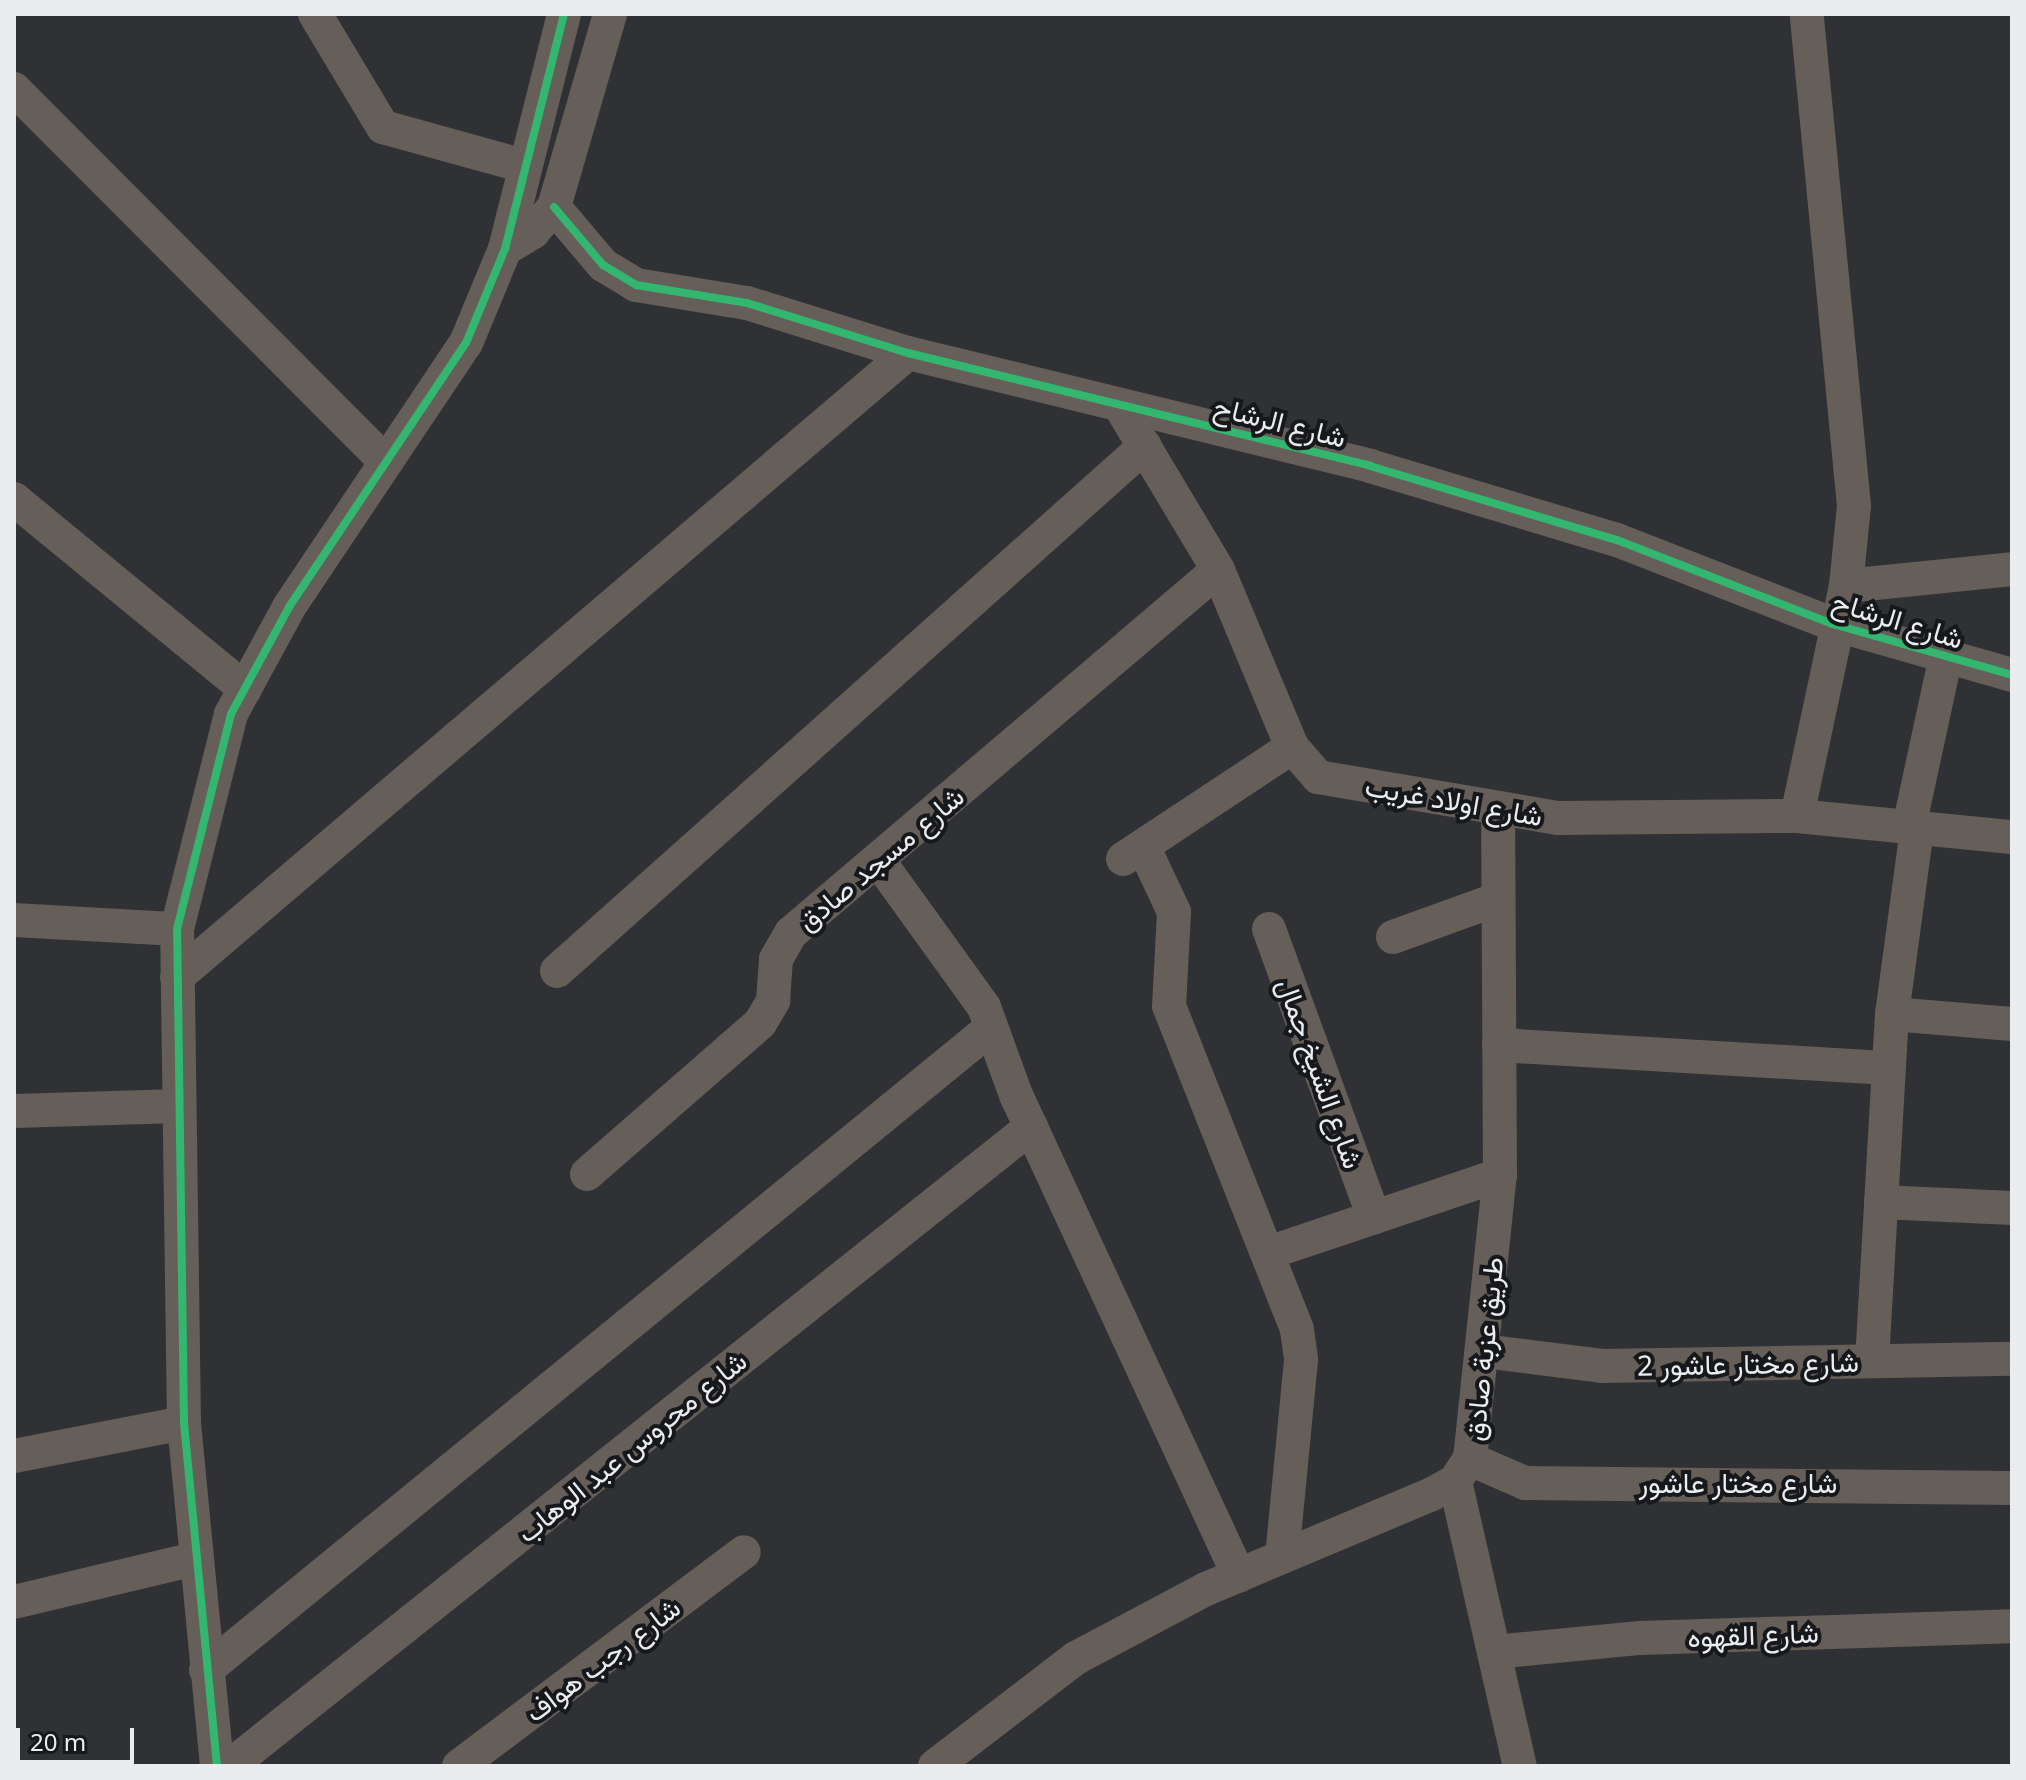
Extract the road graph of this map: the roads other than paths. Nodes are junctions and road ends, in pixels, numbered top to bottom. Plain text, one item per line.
1 (315, 14) edge
2 (564, 14) edge
3 (610, 14) edge
4 (1807, 14) edge
5 (14, 89) edge
6 (524, 166) junction
7 (554, 207) junction
8 (505, 249) junction
9 (908, 353) junction
10 (1120, 406) junction
11 (1145, 446) junction
12 (386, 462) junction
13 (14, 499) edge
14 (2012, 569) edge
15 (1218, 570) junction
16 (1846, 586) junction
17 (1833, 624) junction
18 (1946, 656) junction
19 (2012, 675) edge
20 (245, 689) junction
21 (1292, 747) junction
22 (1498, 808) junction
23 (1797, 816) junction
24 (1913, 828) junction
25 (2012, 837) edge
26 (878, 860) junction
27 (1498, 899) junction
28 (14, 920) edge
29 (177, 929) junction
30 (1269, 929) dead end
31 (1393, 937) dead end
32 (557, 971) dead end
33 (177, 977) junction
34 (1892, 1014) junction
35 (2012, 1024) edge
36 (991, 1028) junction
37 (1499, 1045) junction
38 (1888, 1068) junction
39 (179, 1106) junction
40 (14, 1111) edge
41 (1031, 1127) junction
42 (587, 1174) dead end
43 (1500, 1175) junction
44 (1881, 1202) junction
45 (2012, 1208) edge
46 (1374, 1218) junction
47 (1268, 1253) junction
48 (1484, 1351) junction
49 (2012, 1359) edge
50 (1872, 1361) junction
51 (184, 1423) junction
52 (14, 1456) edge
53 (1463, 1470) junction
54 (2012, 1488) edge
55 (744, 1552) dead end
56 (1282, 1557) junction
57 (194, 1559) junction
58 (1239, 1576) junction
59 (14, 1602) edge
60 (2012, 1626) edge
61 (1494, 1652) junction
62 (206, 1670) junction
63 (217, 1766) edge
64 (230, 1766) edge
65 (459, 1766) edge
66 (935, 1766) edge
67 (1520, 1766) edge

1 - 6 street
2 - 6 street
3 - 7 street
4 - 16 street
5 - 12 street
6 - 8 street
7 - 8 street
7 - 9 street, شارع الرشاح
8 - 12 street
9 - 10 street, شارع الرشاح
9 - 33 street
10 - 11 street, شارع اولاد غريب
10 - 17 street, شارع الرشاح
11 - 15 street, شارع اولاد غريب
11 - 32 street
12 - 20 street
13 - 20 street
14 - 16 street
15 - 21 street, شارع اولاد غريب
15 - 26 street, شارع مسجد صادق
16 - 17 street
17 - 18 street, شارع الرشاح
17 - 23 street
18 - 19 street, شارع الرشاح
18 - 24 street
20 - 29 street
21 - 22 street, شارع اولاد غريب
21 - 47 street
22 - 23 street, شارع اولاد غريب
22 - 27 street, طريق عزبة صادق
23 - 24 street, شارع اولاد غريب
24 - 25 street, شارع اولاد غريب
24 - 34 street
26 - 36 street
26 - 42 street, شارع مسجد صادق
27 - 31 street
27 - 37 street, طريق عزبة صادق
28 - 29 street
29 - 33 street
30 - 46 street, شارع الشيخ جمال
33 - 39 street
34 - 35 street
34 - 38 street
36 - 41 street
36 - 62 street
37 - 38 street
37 - 43 street, طريق عزبة صادق
38 - 44 street
39 - 40 street
39 - 51 street
41 - 58 street
41 - 64 street, شارع محروس عبد الوهاب
43 - 46 street
43 - 48 street, طريق عزبة صادق
44 - 45 street
44 - 50 street
46 - 47 street
47 - 56 street
48 - 50 street, شارع مختار عاشور 2
48 - 53 street, طريق عزبة صادق
49 - 50 street, شارع مختار عاشور 2
51 - 52 street
51 - 57 street
53 - 54 street, شارع مختار عاشور
53 - 56 street, طريق عزبة صادق
53 - 61 street
55 - 65 street, شارع رجب هواف
56 - 58 street, طريق عزبة صادق
57 - 59 street
57 - 62 street
58 - 66 street, طريق عزبة صادق
60 - 61 street, شارع القهوه
61 - 67 street
62 - 63 street

